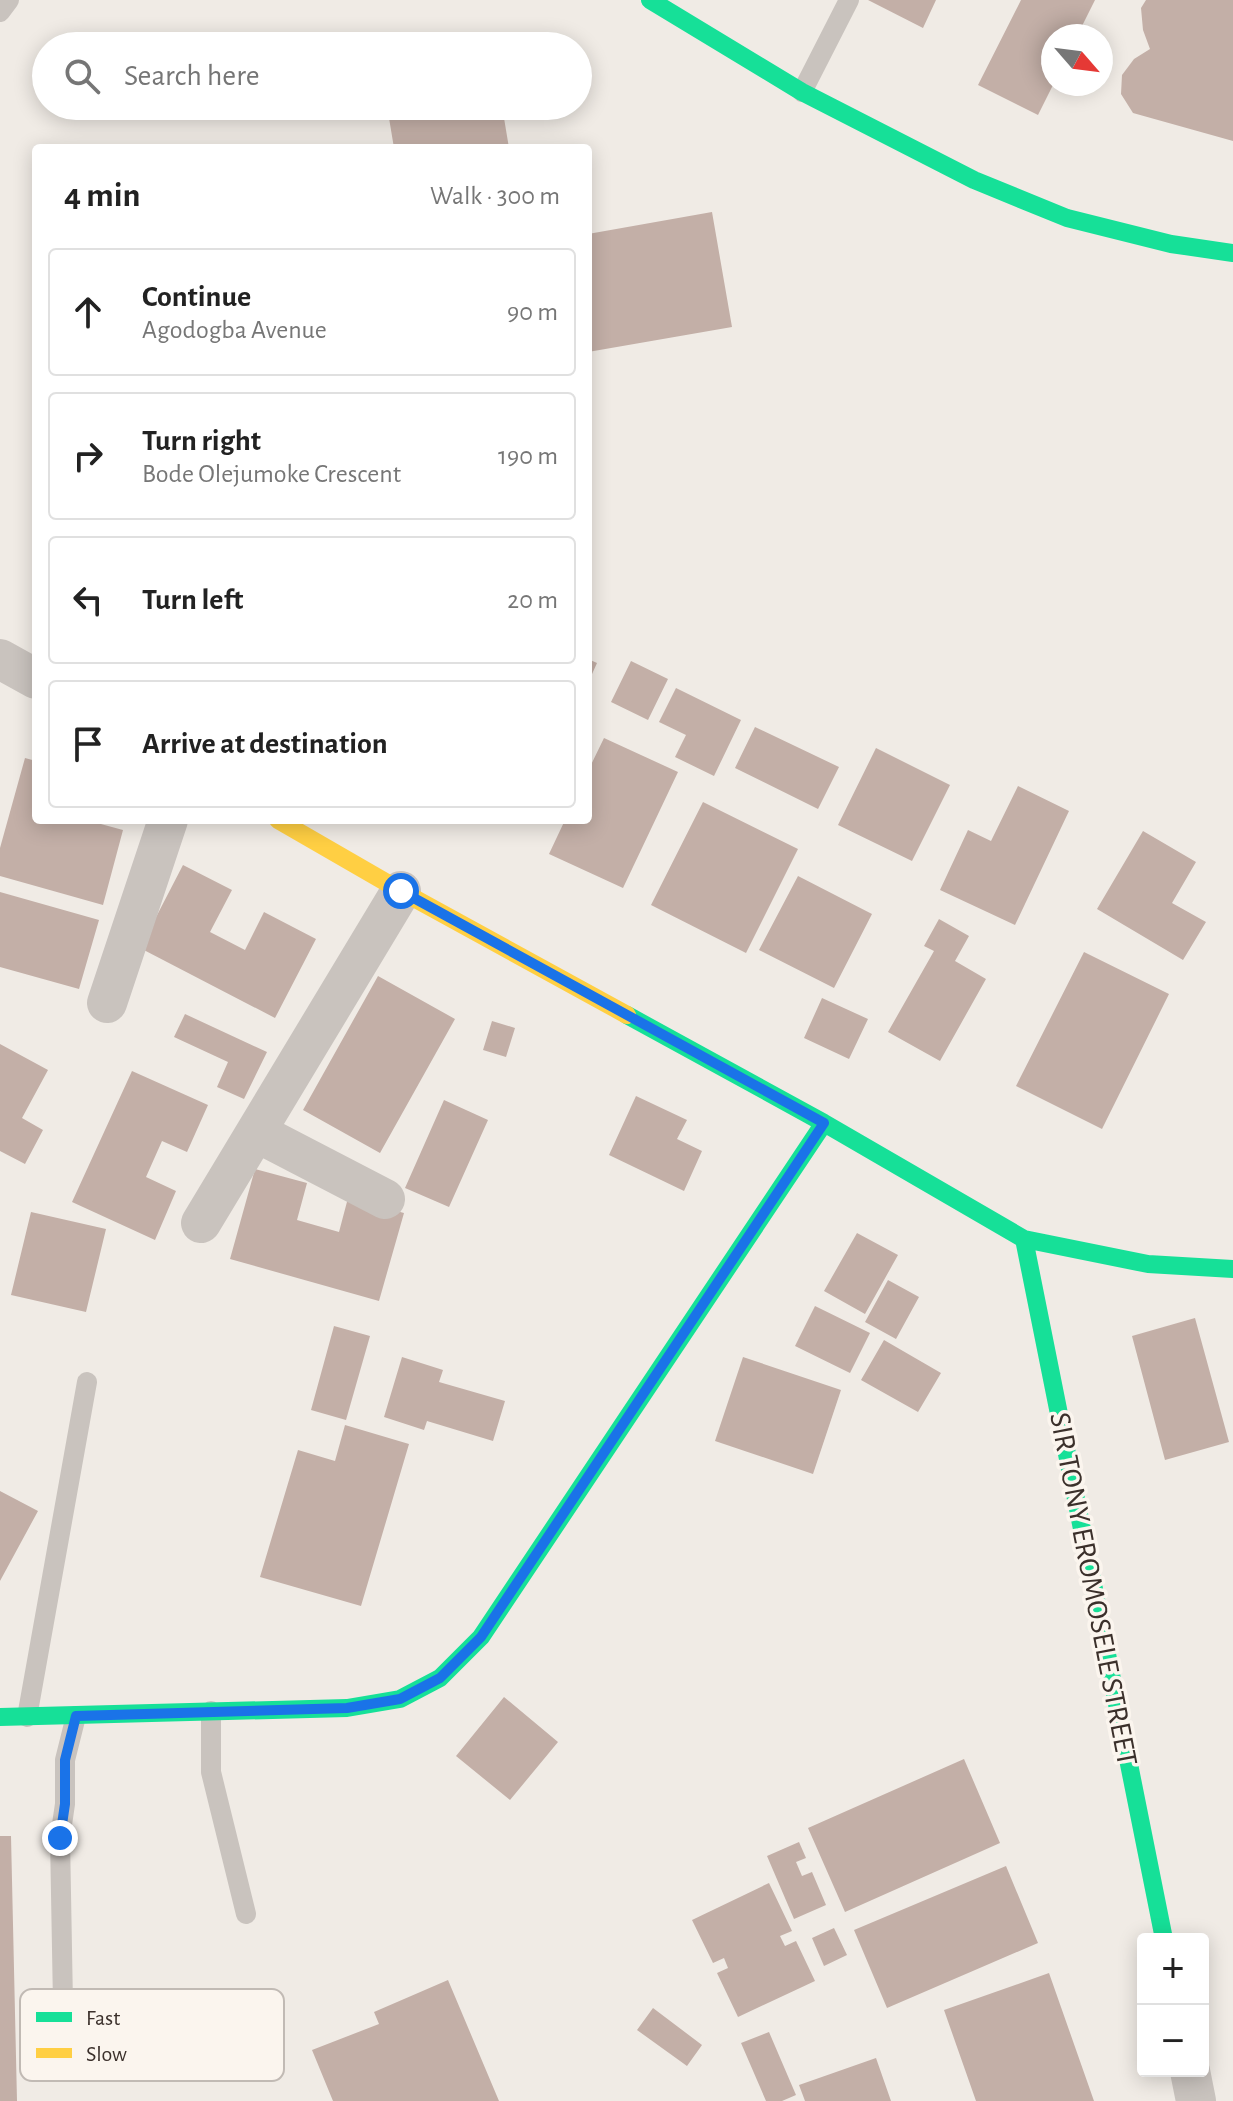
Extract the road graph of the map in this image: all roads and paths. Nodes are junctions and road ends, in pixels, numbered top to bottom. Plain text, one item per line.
1 (9, 0) edge
2 (650, 0) edge
3 (849, 0) edge
4 (0, 12) edge
5 (802, 92) junction
6 (1233, 253) edge
7 (0, 659) edge
8 (32, 677) edge
9 (167, 824) edge
10 (285, 824) edge
11 (401, 891) junction
12 (107, 1003) dead end
13 (824, 1123) junction
14 (256, 1132) junction
15 (385, 1199) dead end
16 (201, 1223) dead end
17 (1024, 1239) junction
18 (1233, 1269) edge
19 (87, 1382) dead end
20 (211, 1711) junction
21 (76, 1716) junction
22 (0, 1717) edge
23 (27, 1717) junction
24 (246, 1914) dead end
25 (1163, 1933) edge
26 (63, 1989) edge
27 (1191, 2077) edge
28 (1196, 2101) edge

1 - 4 lane
2 - 5 street
3 - 5 lane
5 - 6 street
7 - 8 street
9 - 12 street
10 - 11 street
11 - 13 street
11 - 14 street
13 - 17 street
13 - 20 street
14 - 15 street
14 - 16 street
17 - 18 street
17 - 25 street, SIR TONY EROMOSELE STREET
19 - 23 lane
20 - 21 street
20 - 24 lane
21 - 23 street
21 - 26 lane
22 - 23 street
27 - 28 street

